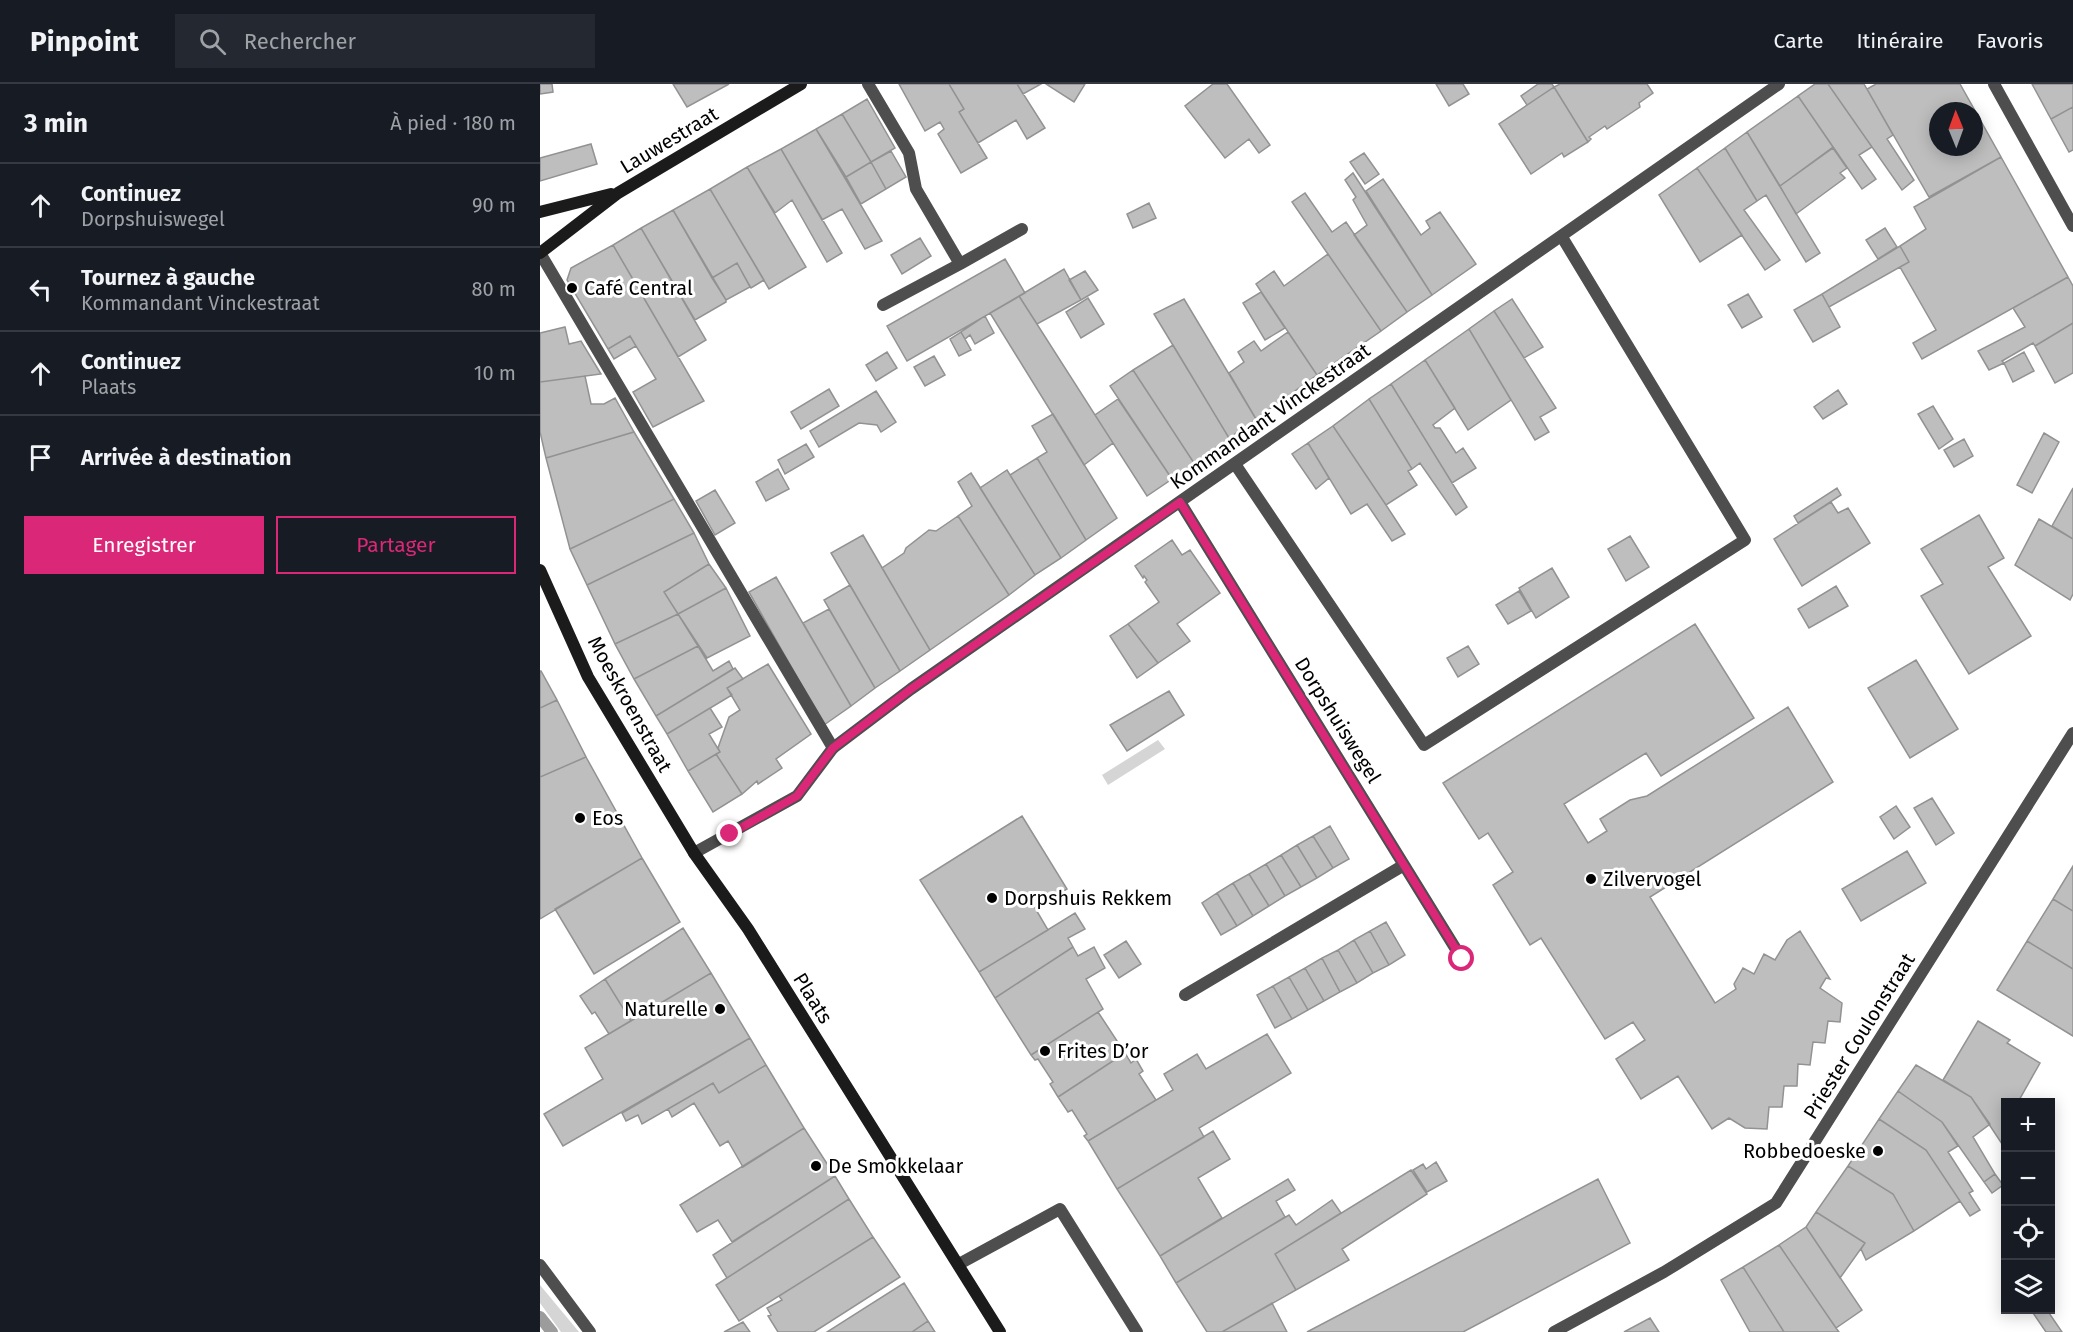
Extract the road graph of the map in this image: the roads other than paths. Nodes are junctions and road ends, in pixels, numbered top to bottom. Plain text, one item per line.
1 (801, 84) edge
2 (868, 84) edge
3 (1779, 84) edge
4 (1994, 84) edge
5 (618, 193) junction
6 (540, 213) edge
7 (2073, 226) edge
8 (1022, 229) dead end
9 (1562, 237) junction
10 (540, 253) edge
11 (960, 264) junction
12 (883, 305) dead end
13 (1235, 464) junction
14 (1180, 502) junction
15 (540, 570) edge
16 (2073, 733) edge
17 (833, 748) junction
18 (694, 853) junction
19 (1404, 865) junction
20 (1462, 959) dead end
21 (1185, 995) dead end
22 (959, 1264) junction
23 (540, 1265) edge
24 (590, 1332) edge
25 (1000, 1332) edge
26 (1137, 1332) edge
27 (1554, 1332) edge

1 - 5 main road, Lauwestraat
2 - 11 street
3 - 9 street, Kommandant Vinckestraat
4 - 7 street
5 - 6 main road, Lauwestraat
5 - 10 main road, Lauwestraat
8 - 11 street
9 - 13 street, Kommandant Vinckestraat
9 - 13 street
10 - 17 street
11 - 12 street
13 - 14 street, Kommandant Vinckestraat
14 - 17 street, Kommandant Vinckestraat
14 - 19 street, Dorpshuiswegel
15 - 18 main road, Moeskroenstraat
16 - 27 street, Priester Coulonstraat
17 - 18 street, Kommandant Vinckestraat
18 - 22 main road, Plaats
19 - 20 street, Dorpshuiswegel
19 - 21 street
22 - 25 main road, Plaats
22 - 26 street
23 - 24 street

